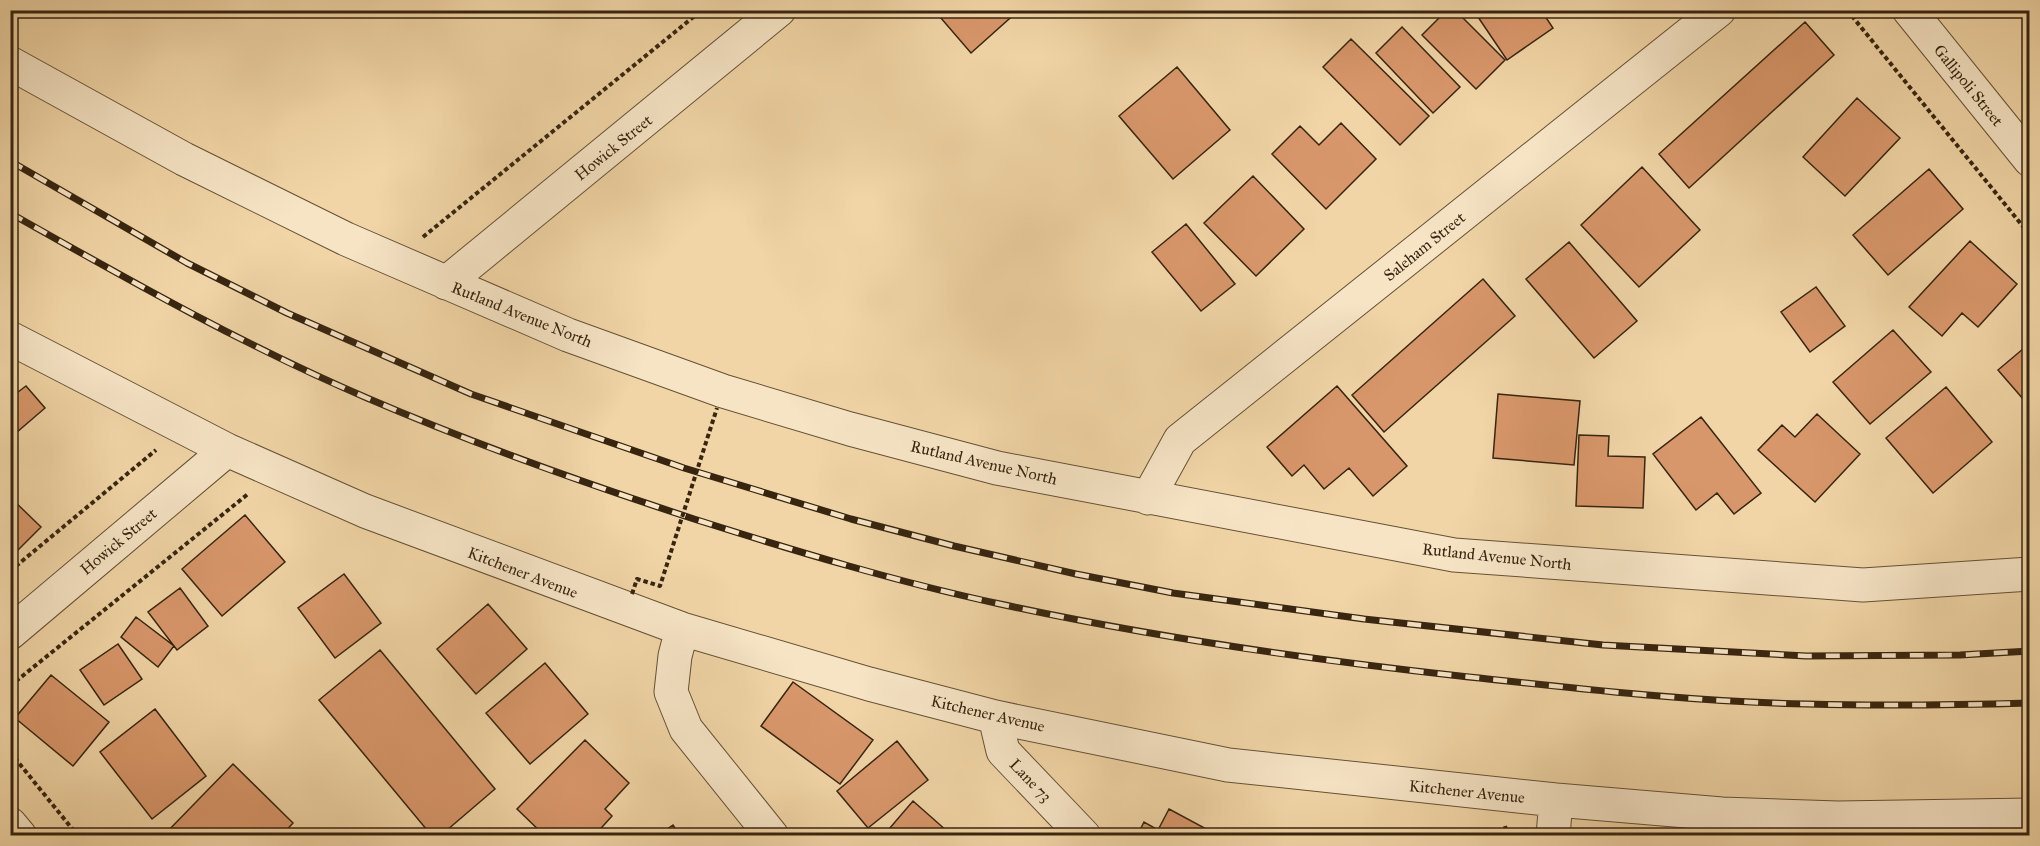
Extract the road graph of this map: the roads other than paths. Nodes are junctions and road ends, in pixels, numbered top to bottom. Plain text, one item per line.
1 (779, 10) edge
2 (1719, 10) edge
3 (1909, 10) edge
4 (10, 63) edge
5 (2030, 160) edge
6 (446, 283) junction
7 (10, 338) edge
8 (226, 450) junction
9 (1148, 498) junction
10 (2030, 574) edge
11 (682, 629) junction
12 (10, 633) edge
13 (995, 717) junction
14 (1556, 800) junction
15 (2030, 815) edge
16 (10, 824) edge
17 (20, 836) edge
18 (772, 836) edge
19 (1084, 836) edge
20 (1553, 836) edge

1 - 6 street, Howick Street
2 - 9 street, Saleham Street
3 - 5 street, Gallipoli Street
4 - 6 street, Rutland Avenue North
6 - 9 street, Rutland Avenue North
7 - 8 street, Kitchener Avenue
8 - 11 street, Kitchener Avenue
8 - 12 street, Howick Street
9 - 10 street, Rutland Avenue North
11 - 13 street, Kitchener Avenue
11 - 18 street
13 - 14 street, Kitchener Avenue
13 - 19 street, Lane 73
14 - 15 street, Kitchener Avenue
14 - 20 street
16 - 17 street

